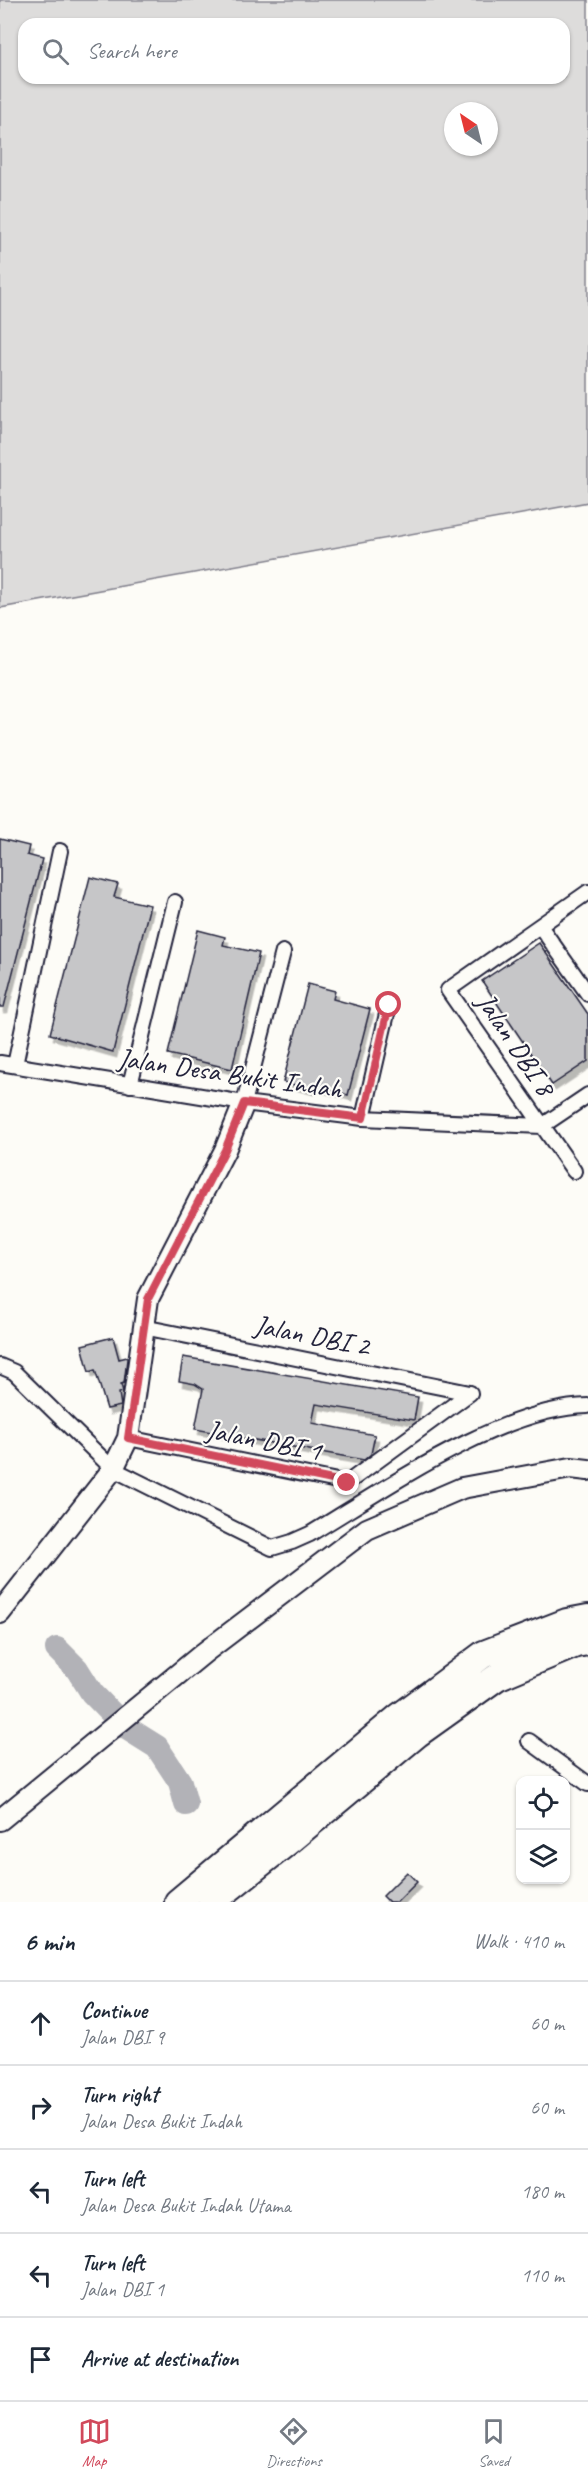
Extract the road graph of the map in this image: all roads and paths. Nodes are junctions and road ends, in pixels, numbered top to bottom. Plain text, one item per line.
1 (60, 851) dead end
2 (588, 892) edge
3 (175, 902) dead end
4 (540, 926) junction
5 (283, 952) dead end
6 (588, 994) edge
7 (389, 1005) dead end
8 (0, 1063) edge
9 (15, 1065) junction
10 (130, 1085) junction
11 (588, 1095) edge
12 (244, 1103) junction
13 (363, 1118) junction
14 (542, 1126) junction
15 (574, 1171) dead end
16 (143, 1327) junction
17 (0, 1366) edge
18 (470, 1393) joint
19 (588, 1406) edge
20 (128, 1438) junction
21 (113, 1469) junction
22 (588, 1470) edge
23 (0, 1613) edge
24 (588, 1618) edge
25 (588, 1642) edge
26 (408, 1726) junction
27 (529, 1741) dead end
28 (588, 1784) edge
29 (0, 1820) edge
30 (264, 1830) junction
31 (291, 1839) junction
32 (163, 1902) edge
33 (178, 1902) edge
34 (212, 1902) edge
35 (223, 1902) edge

1 - 9 street
2 - 4 street
3 - 10 street
4 - 6 street
4 - 14 street, Jalan DBI 8
5 - 12 street
7 - 13 street
8 - 9 street, Jalan Desa Bukit Indah
9 - 10 street, Jalan Desa Bukit Indah
10 - 12 street, Jalan Desa Bukit Indah
11 - 14 street
12 - 13 street, Jalan Desa Bukit Indah
12 - 16 street
13 - 14 street, Jalan Desa Bukit Indah
14 - 15 street, Jalan DBI 8
16 - 18 street, Jalan DBI 2
16 - 20 street
17 - 21 street
18 - 20 street, Jalan DBI 1
19 - 21 street
20 - 21 street
21 - 23 street
22 - 29 street
24 - 26 highway
25 - 26 highway
26 - 30 highway
26 - 31 highway
27 - 28 street
30 - 32 highway
30 - 33 highway
31 - 34 highway
31 - 35 highway

